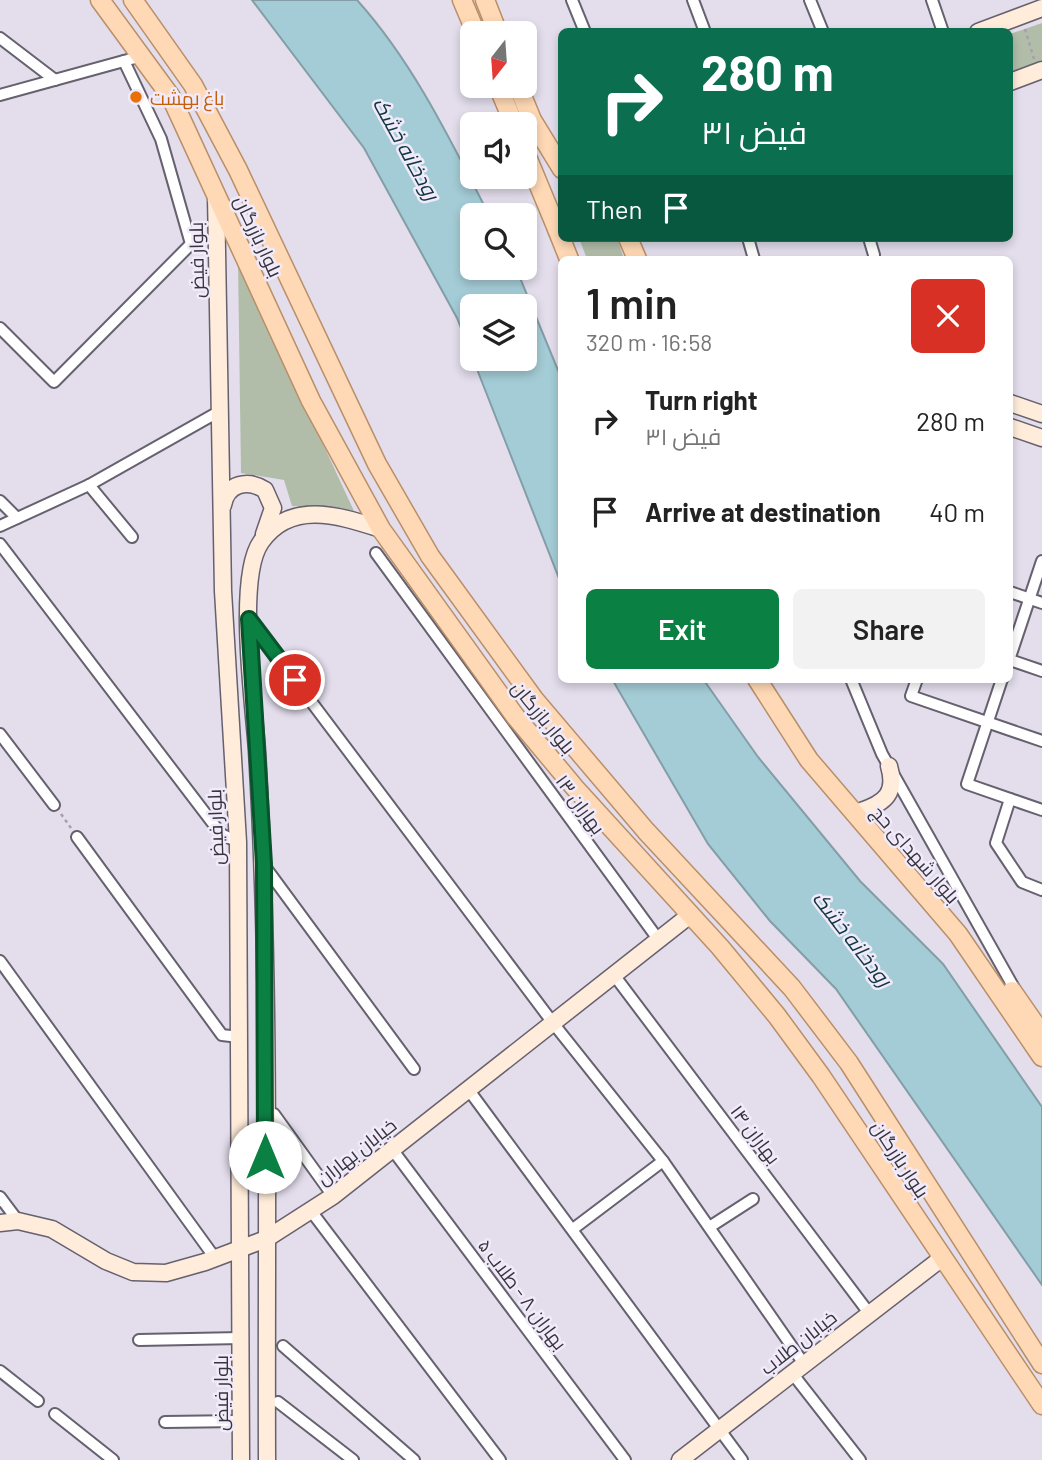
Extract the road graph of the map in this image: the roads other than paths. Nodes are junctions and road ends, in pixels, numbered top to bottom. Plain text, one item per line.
1 (100, 0) edge
2 (133, 0) edge
3 (463, 0) edge
4 (572, 0) edge
5 (693, 0) edge
6 (810, 0) edge
7 (932, 0) edge
8 (487, 1) edge
9 (1042, 8) edge
10 (471, 21) edge
11 (494, 21) edge
12 (703, 27) edge
13 (583, 28) edge
14 (820, 28) edge
15 (942, 28) edge
16 (989, 28) edge
17 (0, 38) edge
18 (142, 56) junction
19 (124, 61) junction
20 (1040, 71) edge
21 (55, 80) junction
22 (1013, 81) edge
23 (0, 95) edge
24 (523, 98) edge
25 (558, 163) edge
26 (537, 177) edge
27 (216, 192) junction
28 (558, 221) edge
29 (870, 242) edge
30 (874, 256) dead end
31 (0, 328) edge
32 (1013, 404) edge
33 (220, 411) junction
34 (1042, 414) edge
35 (1013, 428) edge
36 (1042, 438) edge
37 (89, 485) junction
38 (0, 501) edge
39 (222, 509) junction
40 (17, 518) junction
41 (0, 526) edge
42 (382, 528) junction
43 (132, 537) dead end
44 (260, 543) junction
45 (0, 544) edge
46 (376, 553) dead end
47 (1042, 561) edge
48 (1013, 594) edge
49 (1029, 599) junction
50 (1042, 603) edge
51 (249, 619) junction
52 (483, 633) junction
53 (462, 645) junction
54 (1013, 650) edge
55 (1013, 660) edge
56 (1042, 671) edge
57 (760, 683) edge
58 (771, 683) edge
59 (853, 683) edge
60 (916, 683) edge
61 (1001, 683) edge
62 (988, 722) junction
63 (0, 734) edge
64 (1042, 741) edge
65 (889, 766) junction
66 (1010, 799) junction
67 (54, 805) road end
68 (1042, 810) edge
69 (861, 811) junction
70 (77, 837) road end
71 (238, 842) junction
72 (264, 864) junction
73 (1042, 890) edge
74 (690, 915) junction
75 (238, 923) junction
76 (264, 923) junction
77 (658, 939) junction
78 (0, 961) edge
79 (614, 975) junction
80 (1031, 1018) junction
81 (553, 1023) junction
82 (1042, 1034) edge
83 (239, 1037) junction
84 (1042, 1057) edge
85 (414, 1069) dead end
86 (468, 1089) junction
87 (274, 1114) dead end
88 (392, 1149) junction
89 (663, 1161) junction
90 (333, 1196) junction
91 (0, 1197) edge
92 (753, 1199) dead end
93 (311, 1211) junction
94 (18, 1222) junction
95 (0, 1223) edge
96 (711, 1226) junction
97 (573, 1228) junction
98 (266, 1239) junction
99 (240, 1249) junction
100 (215, 1258) junction
101 (942, 1258) junction
102 (869, 1313) junction
103 (241, 1338) junction
104 (139, 1340) dead end
105 (283, 1346) dead end
106 (1042, 1364) edge
107 (798, 1369) junction
108 (0, 1371) edge
109 (38, 1401) dead end
110 (278, 1402) dead end
111 (1042, 1405) edge
112 (55, 1414) dead end
113 (241, 1421) junction
114 (165, 1422) dead end
115 (718, 1430) junction
116 (113, 1460) edge
117 (241, 1460) edge
118 (267, 1460) edge
119 (353, 1460) edge
120 (414, 1460) edge
121 (500, 1460) edge
122 (625, 1460) edge
123 (680, 1460) edge
124 (742, 1460) edge
125 (860, 1460) edge

1 - 18 main road, بلوار بازرگان
2 - 52 main road, بلوار بازرگان
3 - 10 main road
4 - 13 street
5 - 12 street
6 - 14 street
7 - 15 street
8 - 11 main road
9 - 16 street
17 - 21 street
18 - 19 street
18 - 27 main road, بلوار بازرگان
19 - 21 street
19 - 31 street
20 - 22 street
21 - 23 street
24 - 25 main road
26 - 28 main road
27 - 33 street, بلوار فیض
27 - 42 main road, بلوار بازرگان
29 - 30 street
32 - 34 street
33 - 37 street
33 - 39 street, بلوار فیض
35 - 36 street
37 - 40 street
37 - 43 street
38 - 40 street
39 - 44 street
39 - 71 street, بلوار فیض
40 - 41 street
42 - 44 street
42 - 53 main road, بلوار بازرگان
44 - 51 street
45 - 71 street
46 - 77 street, بهاران ۱۳
47 - 49 street
48 - 49 street
49 - 50 street
49 - 54 street
51 - 72 street
51 - 81 street
52 - 53 main road
52 - 106 main road, بلوار بازرگان
53 - 74 main road, بلوار بازرگان
55 - 56 street
57 - 84 main road, بلوار شهدای حج
58 - 69 main road, بلوار شهدای حج
59 - 65 street
60 - 62 street
61 - 62 street
62 - 64 street
62 - 66 street
63 - 67 street
65 - 69 street
65 - 80 street
66 - 68 street
66 - 73 street
69 - 80 main road, بلوار شهدای حج
70 - 83 street
71 - 75 street, بلوار فیض
72 - 76 street
72 - 85 street
74 - 77 street, خیابان بهاران
74 - 101 main road, بلوار بازرگان
75 - 76 street
75 - 83 street, بلوار فیض
76 - 98 street
77 - 79 street, خیابان بهاران
78 - 100 street
79 - 81 street, خیابان بهاران
79 - 102 street, بهاران ۱۴
80 - 82 main road, بلوار شهدای حج
81 - 86 street, خیابان بهاران
81 - 89 street
83 - 99 street, بلوار فیض
86 - 88 street, خیابان بهاران
86 - 97 street
87 - 90 street
88 - 90 street, خیابان بهاران
88 - 122 street, بهاران ۸ - طلاب ۵
89 - 96 street
89 - 97 street
90 - 93 street, خیابان بهاران
91 - 94 street
92 - 96 street
93 - 98 street, خیابان بهاران
93 - 121 street
94 - 95 street, خیابان بهاران
94 - 100 street, خیابان بهاران
96 - 107 street
97 - 115 street
98 - 99 street, خیابان بهاران
98 - 118 street
99 - 100 street, خیابان بهاران
99 - 103 street, بلوار فیض
101 - 102 street, خیابان طلاب
101 - 111 main road, بلوار بازرگان
102 - 107 street, خیابان طلاب
103 - 104 street
103 - 113 street, بلوار فیض
105 - 120 street
107 - 115 street, خیابان طلاب
107 - 125 street
108 - 109 street
110 - 119 street
112 - 116 street
113 - 114 street
113 - 117 street, بلوار فیض
115 - 123 street, خیابان طلاب
115 - 124 street

